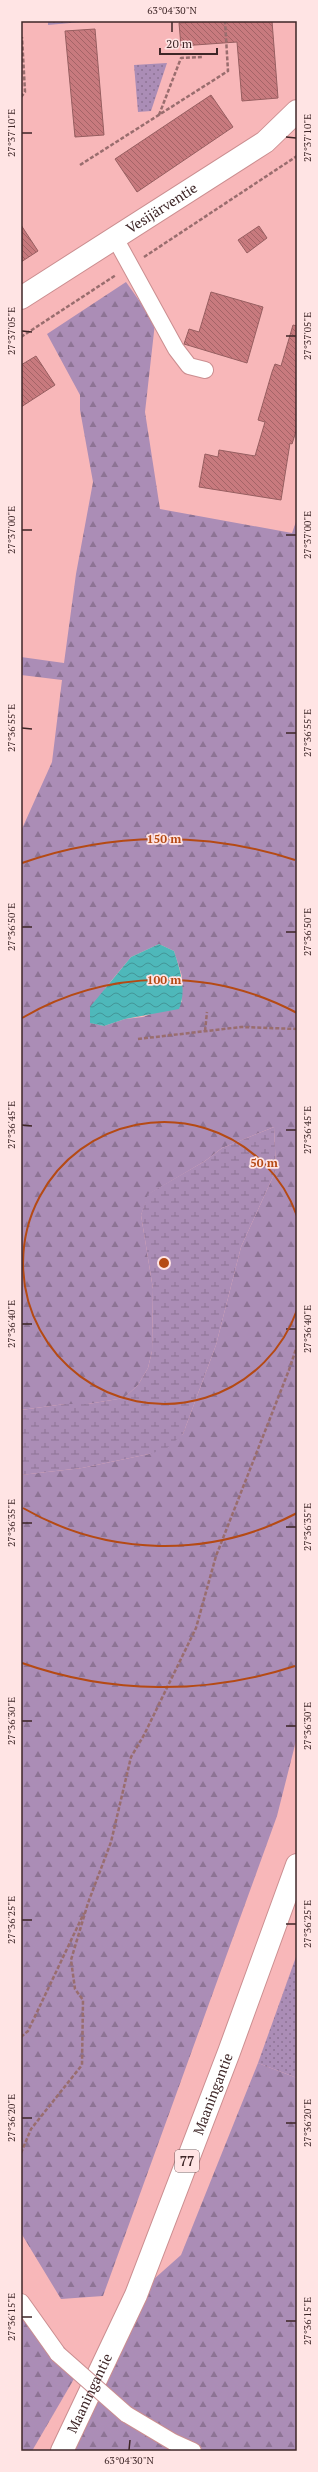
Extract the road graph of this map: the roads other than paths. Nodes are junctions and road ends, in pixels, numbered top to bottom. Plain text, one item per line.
1 (297, 111) edge
2 (115, 238) junction
3 (21, 298) edge
4 (205, 370) dead end
5 (297, 1865) edge
6 (21, 2302) edge
7 (62, 2451) edge
8 (193, 2451) edge

1 - 2 main road, Vesijärventie
2 - 3 main road, Vesijärventie
2 - 4 street
5 - 7 main road, Maaningantie / 77
6 - 8 street, bridge

